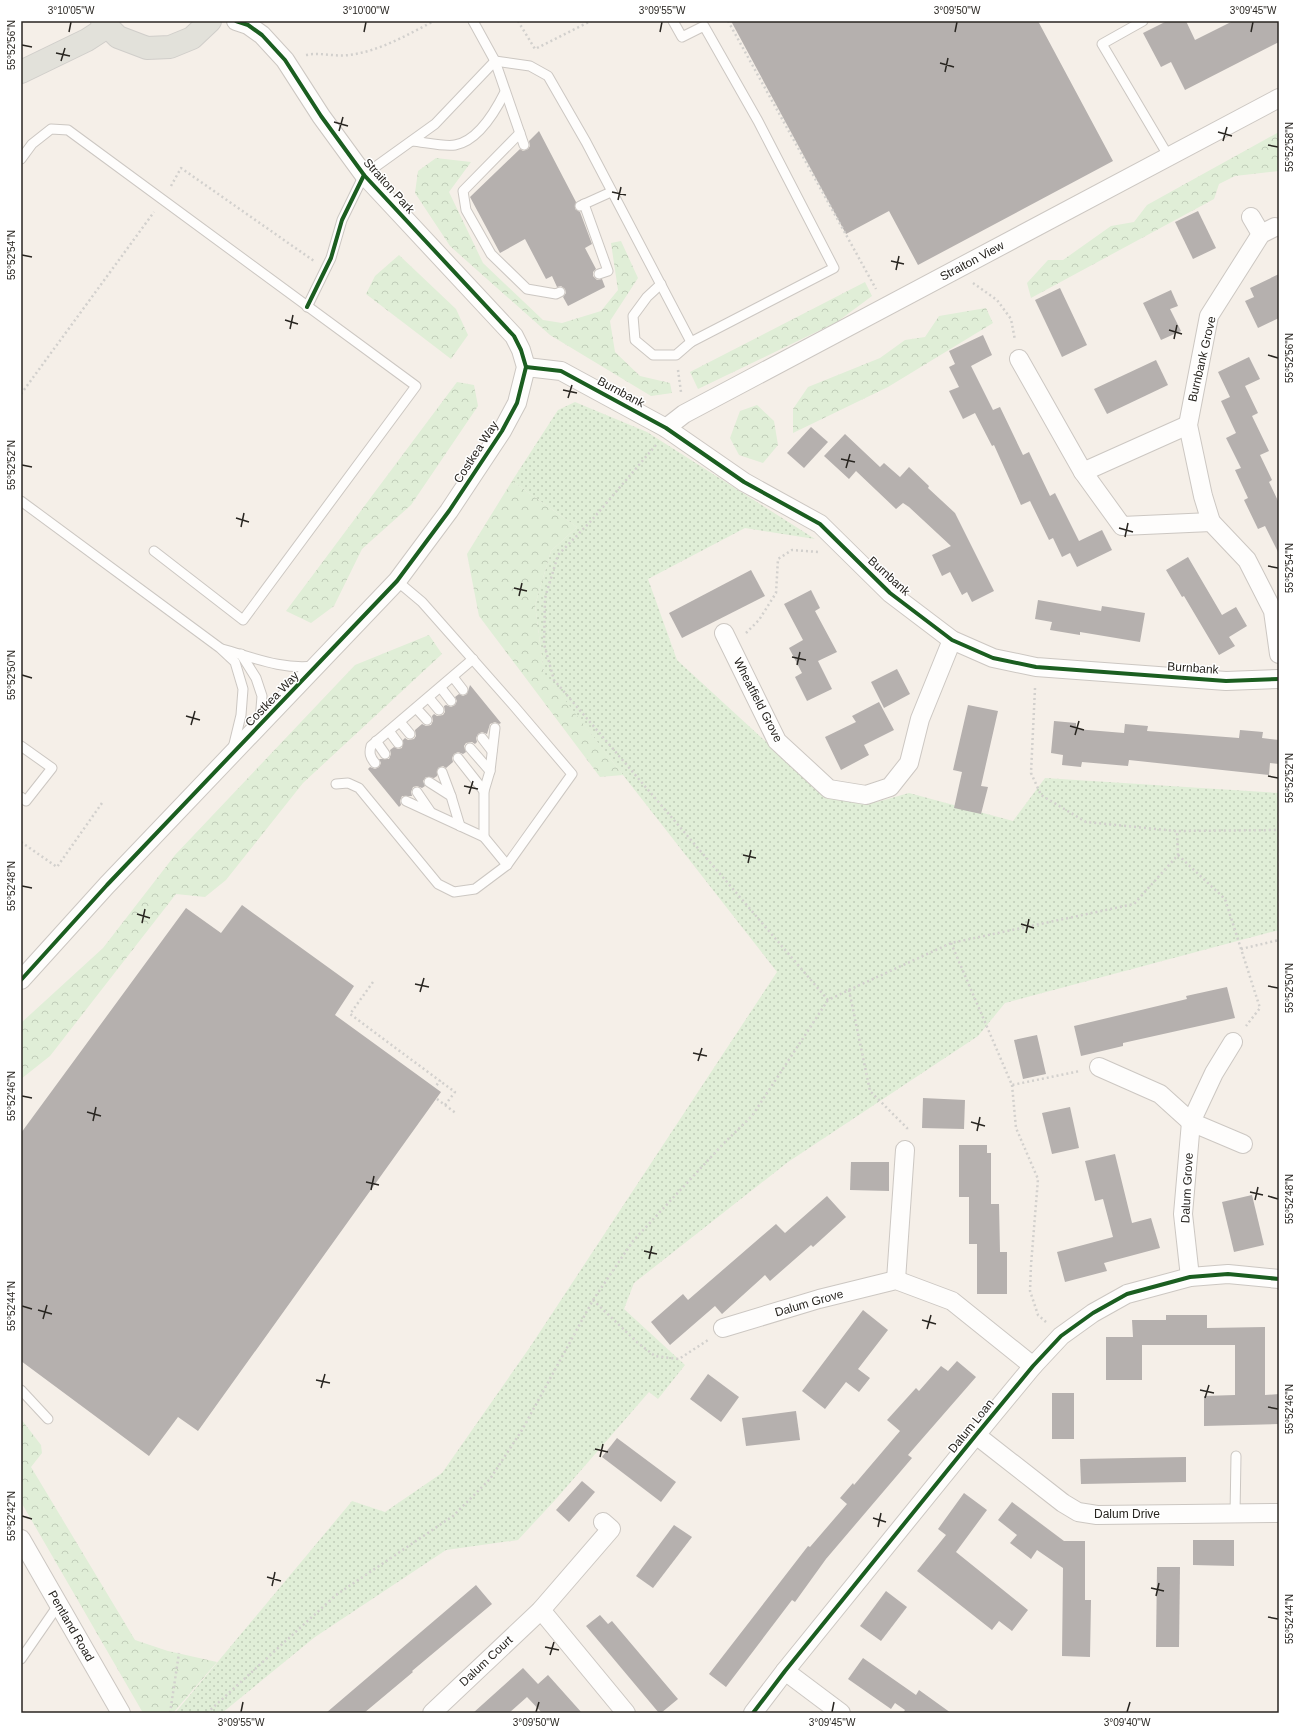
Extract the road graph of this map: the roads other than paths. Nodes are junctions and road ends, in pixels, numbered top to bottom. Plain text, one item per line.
1 (210, 21) edge
2 (236, 21) edge
3 (473, 21) edge
4 (673, 21) edge
5 (1143, 21) edge
6 (105, 24) edge
7 (495, 62) junction
8 (21, 72) edge
9 (505, 92) junction
10 (1279, 98) edge
11 (520, 133) junction
12 (412, 141) junction
13 (524, 145) dead end
14 (1169, 156) junction
15 (21, 159) edge
16 (364, 175) junction
17 (611, 192) junction
18 (1250, 217) dead end
19 (599, 274) dead end
20 (661, 284) junction
21 (560, 292) dead end
22 (307, 307) junction
23 (691, 342) junction
24 (1019, 359) road end
25 (526, 367) junction
26 (1188, 425) junction
27 (666, 428) junction
28 (1083, 472) junction
29 (21, 501) edge
30 (1211, 522) junction
31 (154, 551) dead end
32 (397, 581) junction
33 (728, 640) road end
34 (952, 640) junction
35 (220, 648) junction
36 (241, 654) junction
37 (1279, 654) edge
38 (473, 659) junction
39 (319, 665) junction
40 (453, 677) junction
41 (1279, 679) edge
42 (441, 688) junction
43 (463, 690) dead end
44 (429, 698) junction
45 (451, 701) dead end
46 (416, 708) junction
47 (439, 710) dead end
48 (427, 720) dead end
49 (400, 722) junction
50 (260, 726) junction
51 (495, 728) dead end
52 (389, 731) junction
53 (410, 734) dead end
54 (482, 738) dead end
55 (376, 741) junction
56 (398, 743) dead end
57 (21, 746) edge
58 (470, 748) dead end
59 (492, 751) junction
60 (385, 754) dead end
61 (230, 757) junction
62 (458, 758) dead end
63 (375, 763) dead end
64 (442, 772) dead end
65 (490, 772) junction
66 (429, 782) dead end
67 (336, 784) dead end
68 (484, 791) junction
69 (417, 792) dead end
70 (451, 796) junction
71 (21, 798) edge
72 (406, 801) dead end
73 (431, 812) junction
74 (460, 826) junction
75 (484, 837) junction
76 (507, 864) junction
77 (21, 980) edge
78 (1234, 1042) road end
79 (1099, 1067) road end
80 (1191, 1122) junction
81 (1243, 1144) dead end
82 (905, 1150) road end
83 (1190, 1277) junction
84 (1279, 1279) edge
85 (896, 1280) junction
86 (723, 1328) road end
87 (1032, 1366) junction
88 (21, 1390) edge
89 (48, 1419) dead end
90 (976, 1435) junction
91 (1236, 1456) dead end
92 (1235, 1514) junction
93 (1279, 1514) edge
94 (603, 1522) dead end
95 (21, 1538) edge
96 (59, 1604) junction
97 (541, 1610) junction
98 (21, 1659) edge
99 (785, 1671) junction
100 (121, 1713) edge
101 (432, 1713) edge
102 (626, 1713) edge
103 (753, 1713) edge
104 (841, 1713) edge

1 - 6 main road
2 - 16 street, Straiton Park
3 - 7 lane
4 - 23 lane
5 - 14 lane
6 - 8 main road
7 - 9 lane
7 - 12 lane
7 - 17 lane
9 - 11 lane
9 - 12 lane
10 - 14 street, Straiton View
11 - 13 lane
11 - 21 lane
12 - 16 lane
14 - 27 street, Straiton View
15 - 22 lane
16 - 22 lane
16 - 25 street, Straiton Park
17 - 19 lane
17 - 20 lane
18 - 26 street, Burnbank Grove
20 - 23 lane
20 - 23 lane
22 - 31 lane
24 - 28 street
25 - 27 street, Burnbank
25 - 32 street, Costkea Way
26 - 28 street
26 - 30 street, Burnbank Grove
27 - 34 street, Burnbank
28 - 30 street
29 - 35 lane
30 - 37 street, Burnbank Grove
32 - 38 lane
32 - 39 street, Costkea Way
33 - 34 street, Wheatfield Grove
34 - 41 street, Burnbank
35 - 36 lane
35 - 61 lane
36 - 39 lane
36 - 50 lane
38 - 40 lane
38 - 76 lane
39 - 50 street, Costkea Way
40 - 42 lane
40 - 43 lane
42 - 44 lane
42 - 45 lane
44 - 46 lane
44 - 47 lane
46 - 48 lane
46 - 49 lane
49 - 52 lane
49 - 53 lane
50 - 61 street, Costkea Way
51 - 59 lane
52 - 55 lane
52 - 56 lane
54 - 59 lane
55 - 60 lane
55 - 63 lane
57 - 71 lane
58 - 65 lane
59 - 65 lane
61 - 77 street, Costkea Way
62 - 68 lane
64 - 70 lane
65 - 68 lane
66 - 70 lane
67 - 76 lane
68 - 75 lane
69 - 73 lane
70 - 74 lane
72 - 73 lane
73 - 74 lane
74 - 75 lane
75 - 76 lane
78 - 80 street, Dalum Grove
79 - 80 street
80 - 81 street
80 - 83 street, Dalum Grove
82 - 85 street
83 - 84 street, Dalum Loan
83 - 87 street, Dalum Loan
85 - 86 street, Dalum Grove
85 - 87 street
87 - 90 street, Dalum Loan
88 - 89 lane
90 - 92 street, Dalum Drive
90 - 99 street, Dalum Loan
91 - 92 lane
92 - 93 street, Dalum Drive
94 - 97 street, Dalum Court
95 - 96 street, Pentland Road
96 - 98 lane
96 - 100 street, Pentland Road
97 - 101 street, Dalum Court
97 - 102 street
99 - 103 street, Dalum Loan
99 - 104 street

